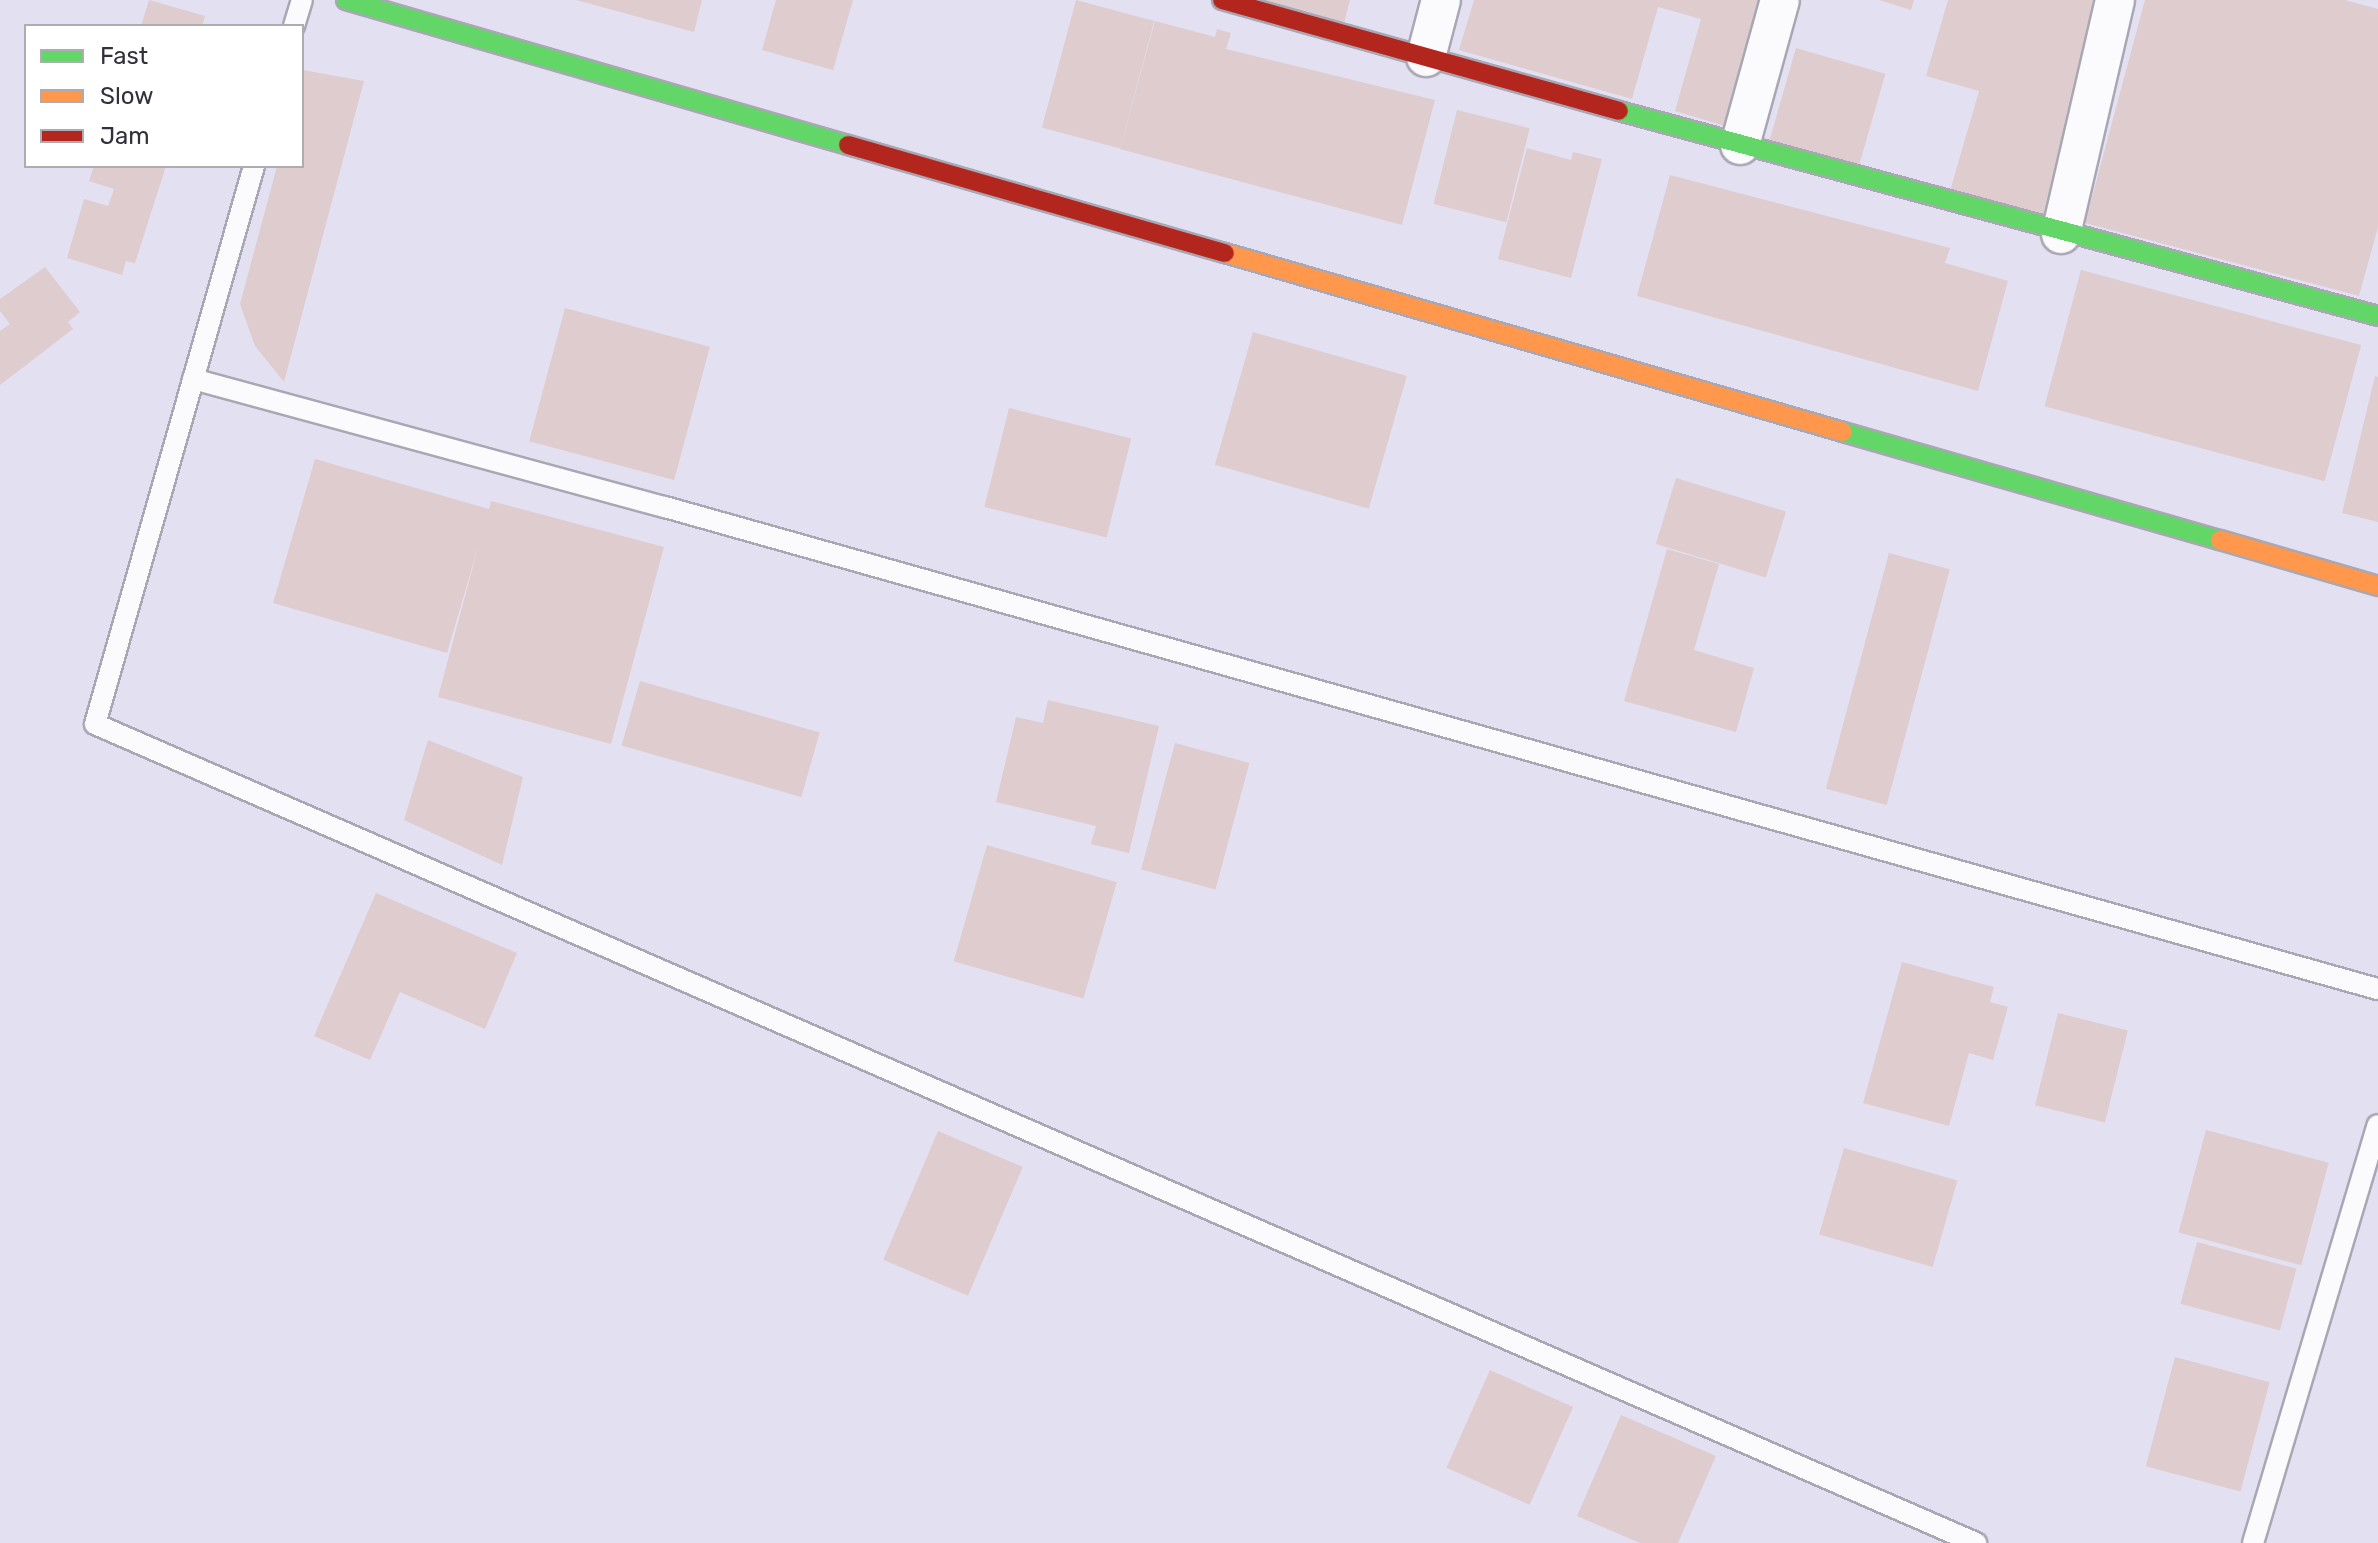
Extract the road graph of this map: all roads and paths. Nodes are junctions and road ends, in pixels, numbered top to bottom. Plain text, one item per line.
1 (302, 0) edge
2 (346, 0) edge
3 (1222, 0) edge
4 (1441, 0) edge
5 (1780, 0) edge
6 (2115, 0) edge
7 (295, 24) edge
8 (1426, 57) junction
9 (1740, 145) junction
10 (253, 168) edge
11 (2061, 234) junction
12 (2376, 306) edge
13 (193, 379) junction
14 (2378, 586) edge
15 (2378, 989) edge
16 (2378, 1125) edge
17 (1976, 1543) edge
18 (2253, 1543) edge

1 - 7 lane
2 - 14 street
3 - 8 street
4 - 8 street
5 - 9 street
6 - 11 street
8 - 9 street
9 - 11 street
10 - 13 lane
11 - 12 street
13 - 15 lane
13 - 17 lane
16 - 18 lane

